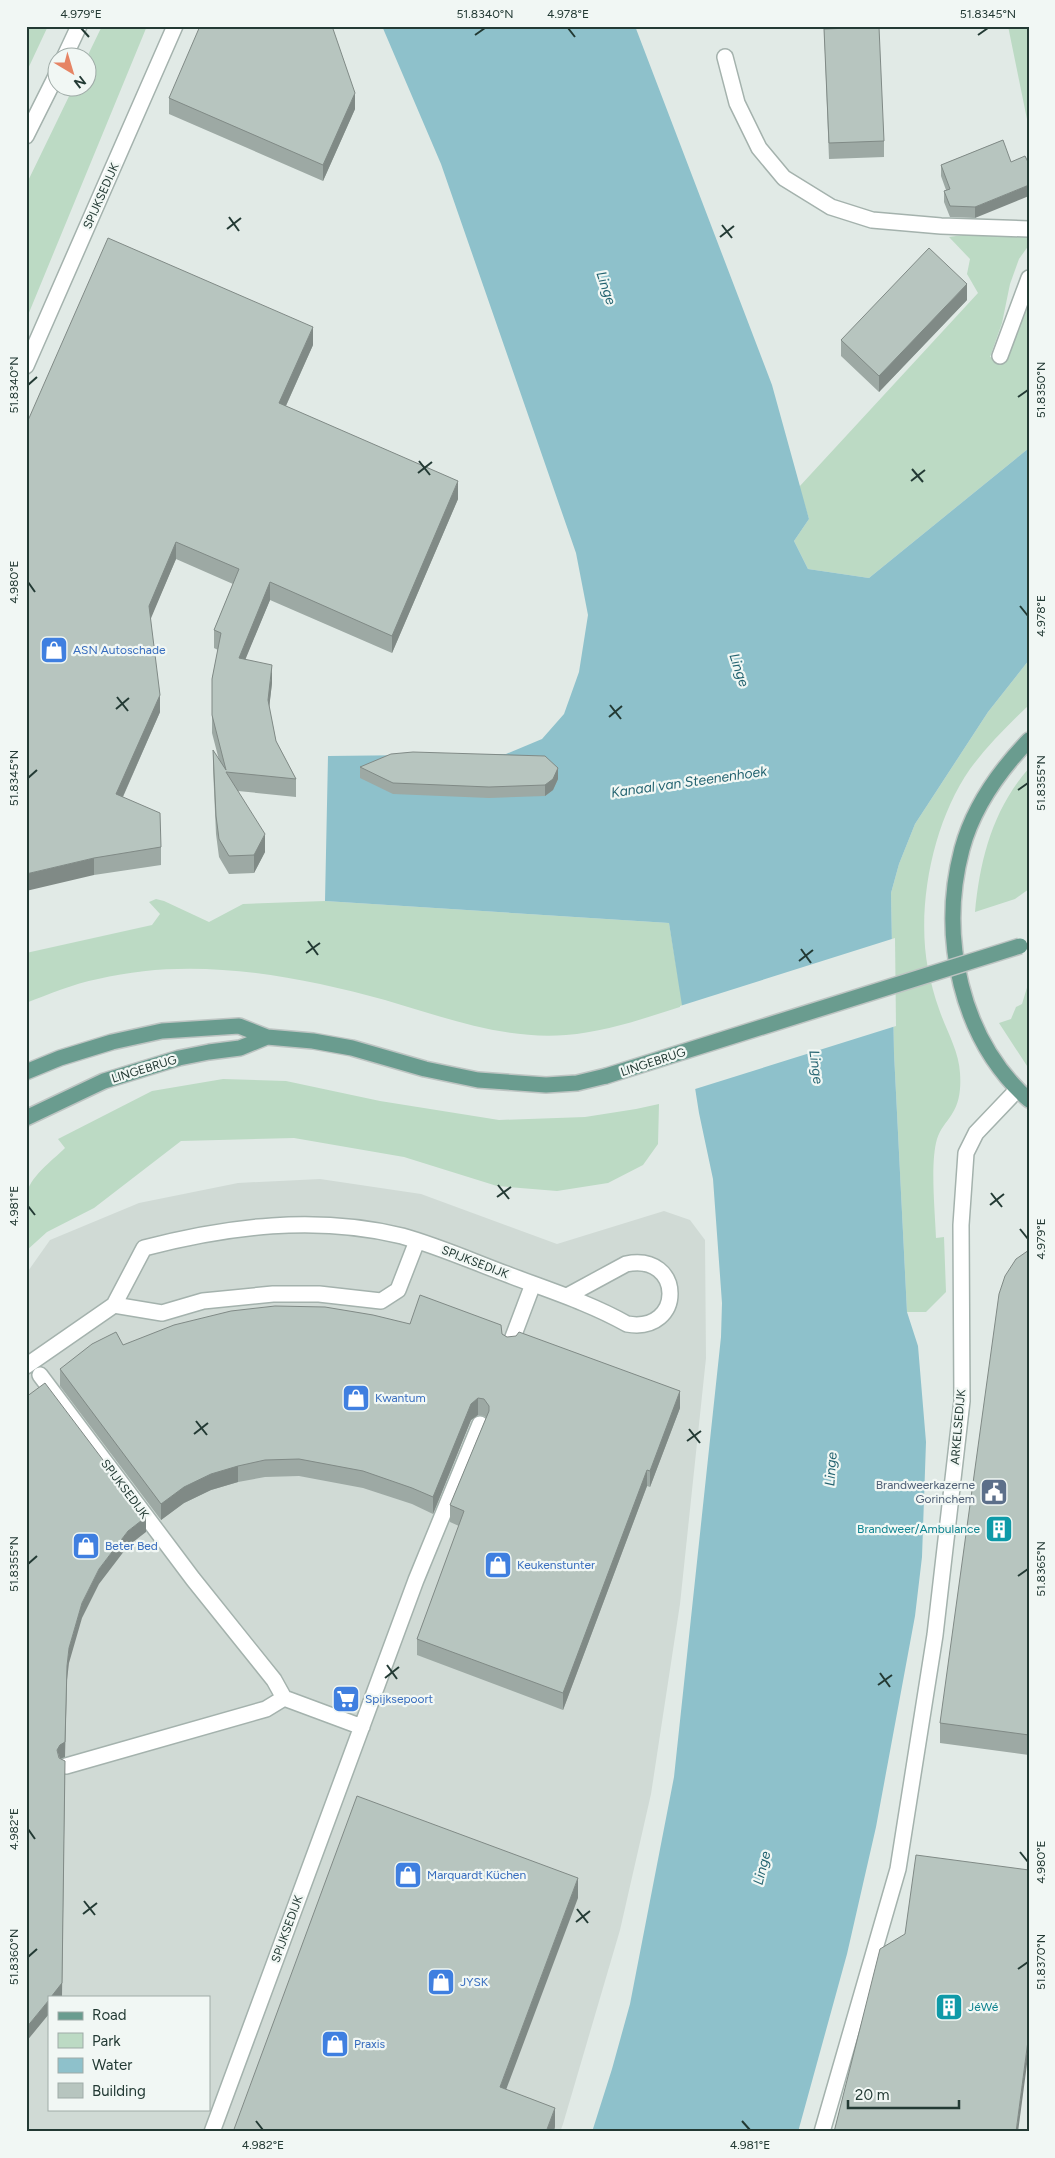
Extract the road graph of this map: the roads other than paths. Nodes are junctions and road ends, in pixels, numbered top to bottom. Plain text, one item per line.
1 (79, 26) edge
2 (175, 26) edge
3 (69, 48) edge
4 (724, 57) dead end
5 (48, 92) edge
6 (26, 136) edge
7 (1029, 229) edge
8 (1029, 278) edge
9 (1000, 356) dead end
10 (26, 366) edge
11 (1029, 740) edge
12 (1024, 944) edge
13 (267, 1037) junction
14 (26, 1072) edge
15 (1017, 1090) junction
16 (1029, 1100) edge
17 (26, 1118) edge
18 (417, 1241) junction
19 (533, 1284) junction
20 (567, 1296) junction
21 (114, 1305) junction
22 (510, 1345) edge
23 (26, 1366) edge
24 (40, 1375) dead end
25 (480, 1424) edge
26 (284, 1698) junction
27 (362, 1727) junction
28 (66, 1766) edge
29 (212, 2132) edge
30 (822, 2132) edge

1 - 3 street
2 - 10 street, SPIJKSEDIJK
4 - 7 street
5 - 6 street
8 - 9 street
11 - 15 main road
12 - 13 main road, LINGEBRUG, bridge
13 - 14 main road, LINGEBRUG
13 - 17 main road, LINGEBRUG
15 - 16 main road
15 - 30 street, ARKELSEDIJK
18 - 19 street, SPIJKSEDIJK
18 - 21 street, SPIJKSEDIJK
18 - 21 street
19 - 20 street, SPIJKSEDIJK
19 - 22 street
20 - 20 street, SPIJKSEDIJK
21 - 23 street, SPIJKSEDIJK
24 - 26 street, SPIJKSEDIJK
25 - 27 street, SPIJKSEDIJK
26 - 27 street
26 - 28 street
27 - 29 street, SPIJKSEDIJK

